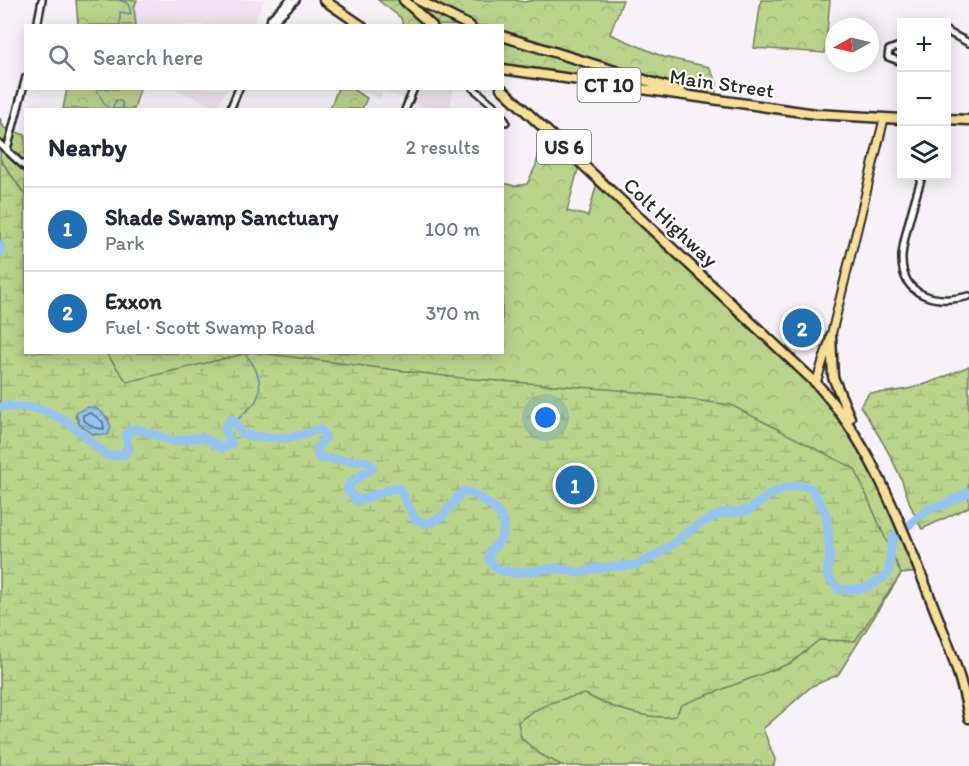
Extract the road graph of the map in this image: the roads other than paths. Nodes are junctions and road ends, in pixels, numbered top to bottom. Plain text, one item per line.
1 (42, 0) edge
2 (290, 0) edge
3 (296, 0) edge
4 (324, 0) edge
5 (404, 0) edge
6 (418, 0) edge
7 (37, 24) edge
8 (269, 24) edge
9 (270, 24) edge
10 (359, 24) edge
11 (430, 24) edge
12 (466, 24) edge
13 (951, 34) edge
14 (504, 37) edge
15 (969, 43) edge
16 (897, 47) edge
17 (897, 60) edge
18 (504, 69) edge
19 (24, 86) edge
20 (238, 90) edge
21 (413, 90) edge
22 (475, 90) edge
23 (503, 90) edge
24 (715, 100) junction
25 (231, 108) edge
26 (406, 108) edge
27 (497, 108) edge
28 (504, 118) edge
29 (884, 119) junction
30 (897, 119) edge
31 (951, 119) edge
32 (969, 120) edge
33 (506, 122) dead end
34 (0, 144) edge
35 (7, 150) junction
36 (24, 166) edge
37 (921, 180) edge
38 (969, 296) edge
39 (831, 336) junction
40 (816, 383) junction
41 (863, 445) junction
42 (969, 714) edge

1 - 7 street
2 - 8 street
3 - 9 street
4 - 10 highway
5 - 11 highway
6 - 12 highway
13 - 15 street
14 - 24 highway
16 - 17 street
18 - 24 highway, Main Street / CT 10
19 - 35 street
20 - 25 street
21 - 26 street
22 - 27 street
23 - 40 highway, Colt Highway / US 6
24 - 29 highway, Main Street / CT 10
28 - 33 street
29 - 30 highway, Main Street / CT 10
29 - 39 main road
31 - 32 highway
34 - 35 street
35 - 36 street
37 - 38 street
39 - 40 main road
39 - 41 highway
40 - 41 highway, US 6
41 - 42 highway, US 6

